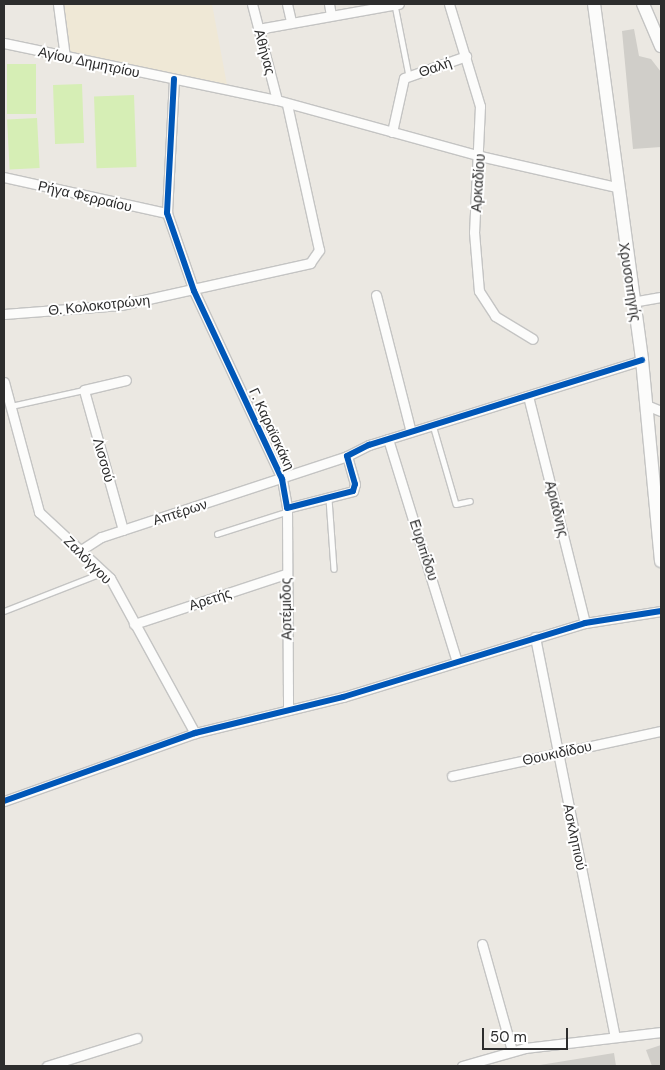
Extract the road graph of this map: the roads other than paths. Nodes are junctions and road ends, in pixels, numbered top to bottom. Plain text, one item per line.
1 (58, 4) edge
2 (252, 4) edge
3 (287, 4) edge
4 (329, 4) edge
5 (397, 4) edge
6 (449, 4) edge
7 (594, 4) edge
8 (643, 4) edge
9 (330, 15) junction
10 (291, 22) junction
11 (258, 29) junction
12 (4, 44) edge
13 (661, 46) edge
14 (466, 56) junction
15 (65, 57) junction
16 (407, 77) junction
17 (174, 79) junction
18 (277, 100) junction
19 (287, 104) junction
20 (392, 132) junction
21 (480, 156) junction
22 (4, 177) edge
23 (616, 187) junction
24 (167, 213) junction
25 (194, 291) junction
26 (376, 295) dead end
27 (661, 297) edge
28 (632, 302) junction
29 (4, 314) edge
30 (533, 339) dead end
31 (642, 360) junction
32 (126, 380) dead end
33 (4, 382) edge
34 (84, 390) junction
35 (528, 396) junction
36 (646, 405) junction
37 (9, 406) junction
38 (661, 411) edge
39 (433, 425) junction
40 (412, 432) junction
41 (388, 439) junction
42 (347, 456) junction
43 (282, 479) junction
44 (329, 499) junction
45 (470, 501) dead end
46 (288, 510) junction
47 (123, 530) junction
48 (217, 534) dead end
49 (81, 550) junction
50 (661, 561) edge
51 (334, 569) dead end
52 (104, 572) junction
53 (285, 574) junction
54 (4, 611) edge
55 (661, 611) edge
56 (585, 623) junction
57 (134, 624) junction
58 (535, 637) junction
59 (457, 662) junction
60 (288, 710) junction
61 (661, 731) edge
62 (195, 733) junction
63 (557, 753) junction
64 (452, 776) dead end
65 (4, 801) edge
66 (482, 944) dead end
67 (661, 1032) edge
68 (615, 1036) junction
69 (137, 1038) dead end
70 (515, 1050) junction
71 (47, 1066) edge
72 (462, 1066) edge

1 - 15 street
2 - 11 street, Αθήνας
3 - 10 street
4 - 9 street
5 - 9 street
5 - 16 lane
6 - 14 street, Αρκαδίου
7 - 23 street, Χρυσοπηγής
8 - 13 street
9 - 10 street
10 - 11 street
11 - 18 street, Αθήνας
12 - 15 street, Αγίου Δημητρίου
14 - 16 street, Θαλή
14 - 21 street, Αρκαδίου
15 - 17 street, Αγίου Δημητρίου
16 - 20 street
17 - 18 street
17 - 24 street, Γ. Καραϊσκάκη
18 - 19 street
19 - 20 street
19 - 25 street, Θ. Κολοκοτρώνη
20 - 21 street
21 - 23 street
21 - 30 street, Αρκαδίου
22 - 24 street, Ρήγα Φερραίου
23 - 28 street, Χρυσοπηγής
24 - 25 street, Γ. Καραϊσκάκη
25 - 29 street, Θ. Κολοκοτρώνη
25 - 43 street, Γ. Καραϊσκάκη
26 - 40 street
27 - 28 street
28 - 31 street, Χρυσοπηγής
31 - 35 street, Γ. Καραϊσκάκη
31 - 36 street, Χρυσοπηγής
32 - 34 street
33 - 37 street, Ζαλόγγου
34 - 37 lane
34 - 47 street, Λισσού
35 - 39 street, Γ. Καραϊσκάκη
35 - 56 street, Αριάδνης
36 - 38 street
36 - 50 street, Χρυσοπηγής
37 - 49 street, Ζαλόγγου
39 - 40 street, Γ. Καραϊσκάκη
39 - 45 lane
40 - 41 street, Γ. Καραϊσκάκη
41 - 42 street, Γ. Καραϊσκάκη
41 - 59 street, Ευριπίδου
42 - 43 street, Γ. Καραϊσκάκη
42 - 44 street
43 - 46 street, Γ. Καραϊσκάκη
43 - 47 street, Απτέρων
44 - 46 street
44 - 51 lane
46 - 48 lane
46 - 53 street, Αρτέμιδος
47 - 49 street, Απτέρων
49 - 52 street, Ζαλόγγου
52 - 54 lane
52 - 57 street, Ζαλόγγου
53 - 57 street, Αρετής
53 - 60 street, Αρτέμιδος
55 - 56 street
56 - 58 street
57 - 62 street, Ζαλόγγου
58 - 59 street
58 - 63 street, Ασκληπιού
59 - 60 street
60 - 62 street
61 - 63 street, Θουκιδίδου
62 - 65 street
63 - 64 street, Θουκιδίδου
63 - 68 street, Ασκληπιού
66 - 70 street
67 - 68 street
68 - 70 street
69 - 71 street
70 - 72 street

